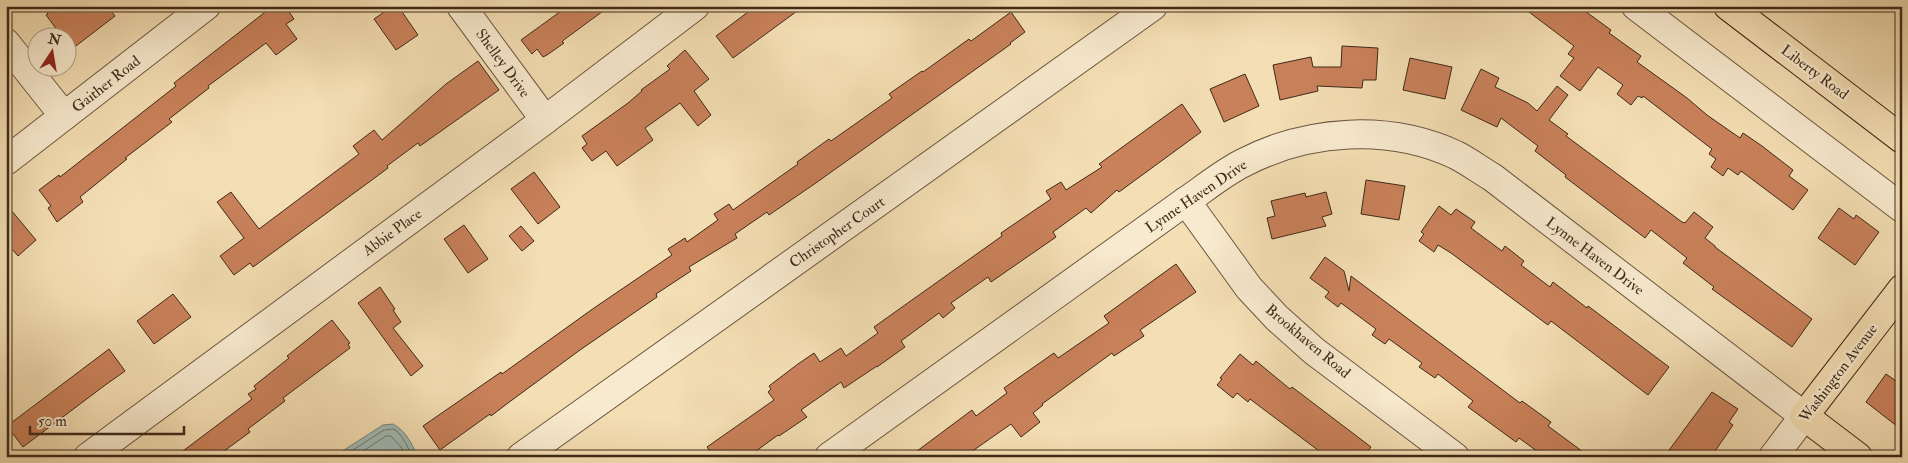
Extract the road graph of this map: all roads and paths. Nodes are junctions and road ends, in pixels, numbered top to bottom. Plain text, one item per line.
1 (206, 6) edge
2 (461, 6) edge
3 (695, 6) edge
4 (1153, 6) edge
5 (1636, 6) edge
6 (1728, 6) edge
7 (6, 43) edge
8 (64, 116) junction
9 (545, 120) junction
10 (1902, 139) edge
11 (6, 161) edge
12 (1186, 201) junction
13 (1902, 208) edge
14 (1902, 289) edge
15 (1804, 416) junction
16 (88, 457) edge
17 (521, 457) edge
18 (829, 457) edge
19 (1455, 457) edge
20 (1773, 457) edge
21 (1858, 457) edge

1 - 8 street, Gaither Road
2 - 9 street, Shelley Drive
3 - 9 street, Abbie Place
4 - 17 street, Christopher Court
5 - 13 street
6 - 10 main road, Liberty Road
7 - 8 street
8 - 11 street, Gaither Road
9 - 16 street, Abbie Place
12 - 15 street, Lynne Haven Drive
12 - 18 street, Lynne Haven Drive
12 - 19 street, Brookhaven Road
14 - 15 main road, Washington Avenue
15 - 20 street, Washington Avenue
15 - 21 main road, Lynne Haven Drive

